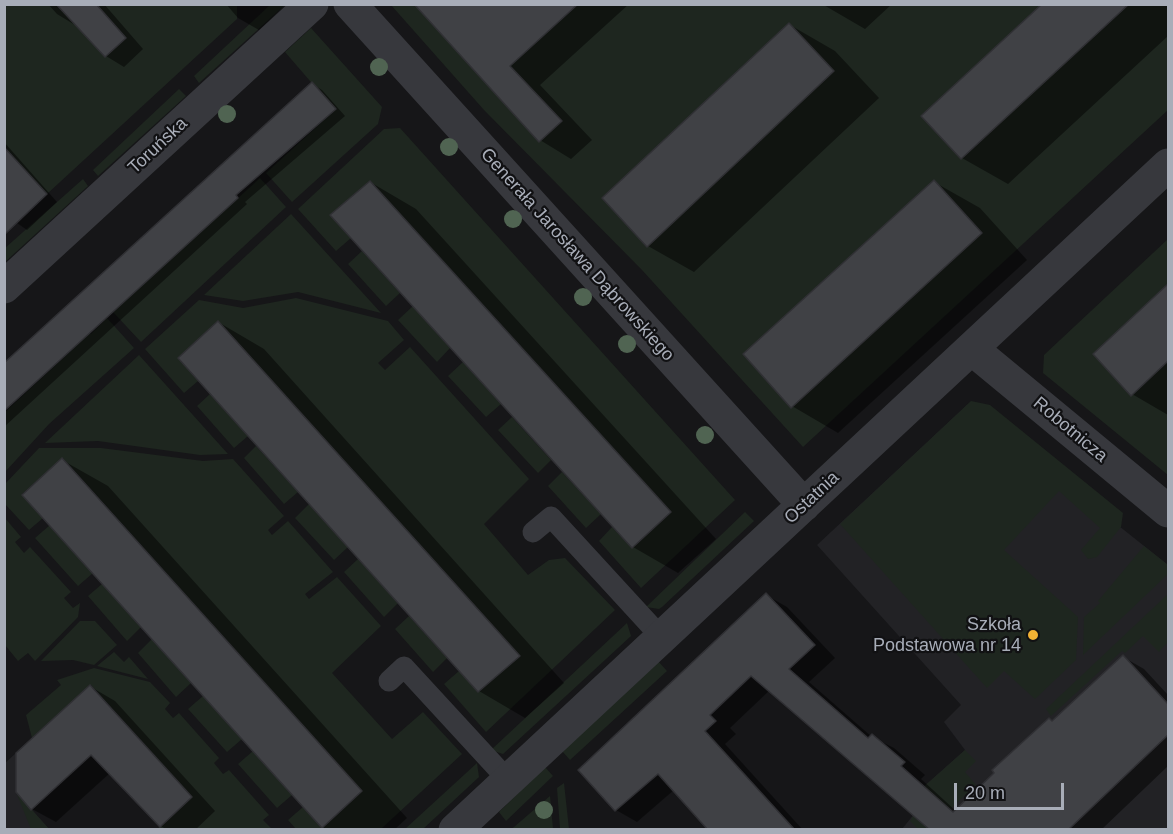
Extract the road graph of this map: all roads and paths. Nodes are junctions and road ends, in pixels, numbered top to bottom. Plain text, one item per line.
1 (312, 4) edge
2 (350, 4) edge
3 (1168, 165) edge
4 (4, 287) edge
5 (972, 349) junction
6 (804, 505) junction
7 (1168, 511) edge
8 (533, 532) dead end
9 (662, 638) junction
10 (389, 681) dead end
11 (508, 780) junction
12 (455, 830) edge

1 - 4 street, Toruńska
2 - 6 street, Generała Jarosława Dąbrowskiego
3 - 5 street, Ostatnia
5 - 6 street, Ostatnia
5 - 7 street, Robotnicza
6 - 9 street, Ostatnia
8 - 9 lane
9 - 11 street, Ostatnia
10 - 11 lane
11 - 12 street, Ostatnia

